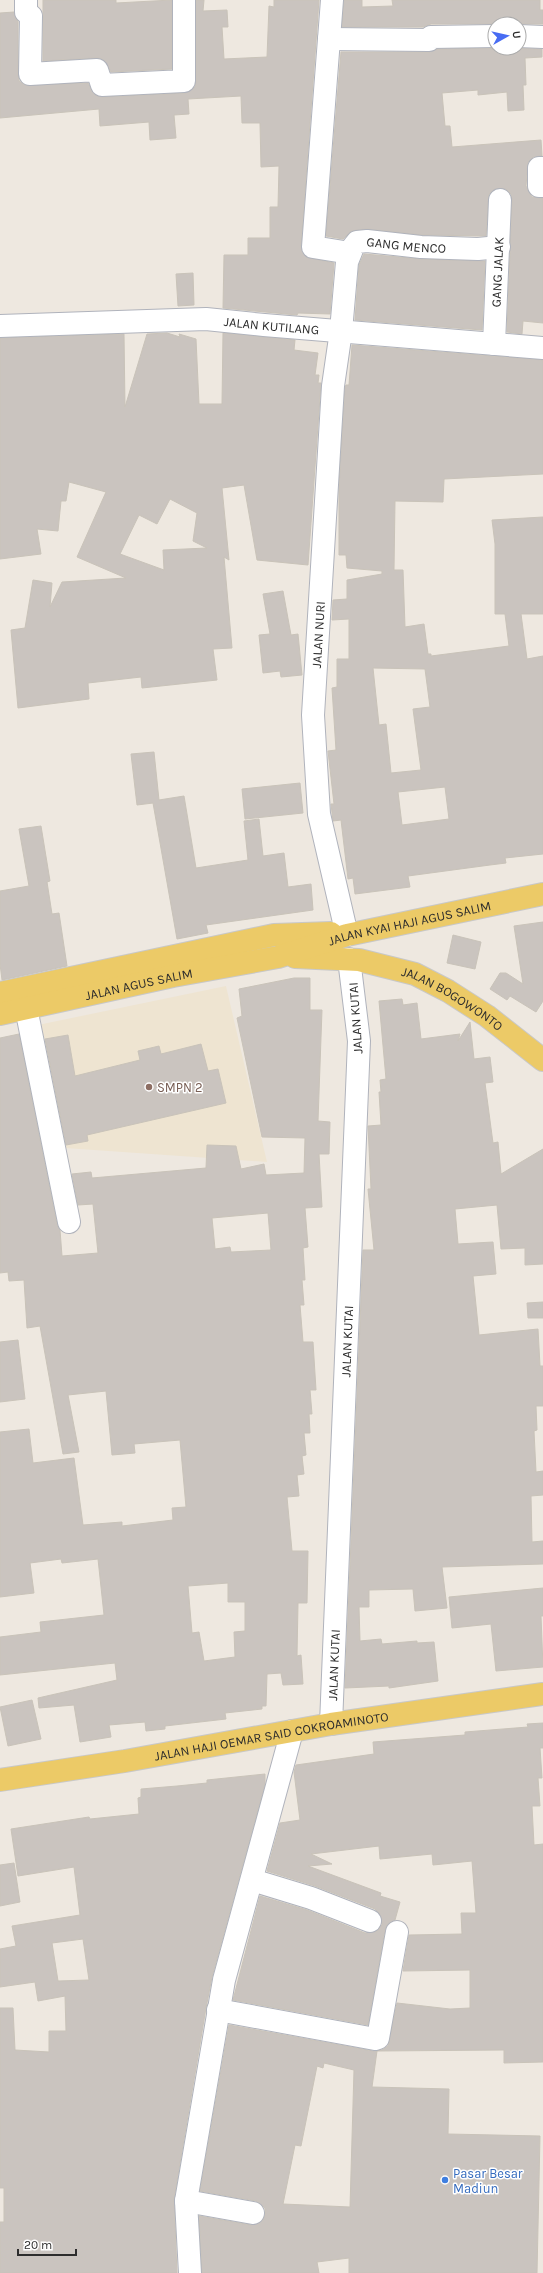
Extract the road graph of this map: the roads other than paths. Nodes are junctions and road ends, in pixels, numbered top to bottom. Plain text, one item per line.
1 (26, 0) edge
2 (184, 0) edge
3 (332, 0) edge
4 (487, 36) edge
5 (527, 36) edge
6 (543, 37) edge
7 (329, 39) junction
8 (543, 168) edge
9 (543, 186) edge
10 (500, 200) dead end
11 (499, 247) junction
12 (350, 253) junction
13 (0, 326) edge
14 (341, 331) junction
15 (494, 344) junction
16 (543, 348) edge
17 (543, 894) edge
18 (347, 935) junction
19 (278, 957) junction
20 (349, 959) junction
21 (0, 993) edge
22 (26, 1008) junction
23 (0, 1014) edge
24 (543, 1060) edge
25 (69, 1222) dead end
26 (543, 1694) edge
27 (331, 1724) junction
28 (292, 1731) junction
29 (0, 1780) edge
30 (252, 1880) junction
31 (370, 1921) dead end
32 (397, 1932) dead end
33 (218, 2010) junction
34 (186, 2201) junction
35 (253, 2213) dead end
36 (190, 2273) edge

1 - 2 street
3 - 7 street
4 - 7 street
5 - 6 street
7 - 12 street
8 - 9 street
10 - 11 street, GANG JALAK
11 - 12 street, GANG MENCO
11 - 15 street, GANG JALAK
12 - 14 street, GANG MENCO
13 - 14 street, JALAN KUTILANG
14 - 15 street, JALAN KUTILANG
14 - 18 street, JALAN NURI
15 - 16 street, JALAN KUTILANG
17 - 18 main road, JALAN KYAI HAJI AGUS SALIM
18 - 19 main road, JALAN KYAI HAJI AGUS SALIM
18 - 20 main road
18 - 21 main road
19 - 20 main road, JALAN BOGOWONTO
19 - 22 main road, JALAN AGUS SALIM
20 - 24 main road, JALAN BOGOWONTO
20 - 27 street, JALAN KUTAI
22 - 23 main road, JALAN AGUS SALIM
22 - 25 street
26 - 27 main road, JALAN HAJI OEMAR SAID COKROAMINOTO
27 - 28 main road, JALAN HAJI OEMAR SAID COKROAMINOTO
28 - 29 main road, JALAN HAJI OEMAR SAID COKROAMINOTO
28 - 30 street
30 - 31 street
30 - 33 street
32 - 33 street
33 - 34 street
34 - 35 street
34 - 36 street

